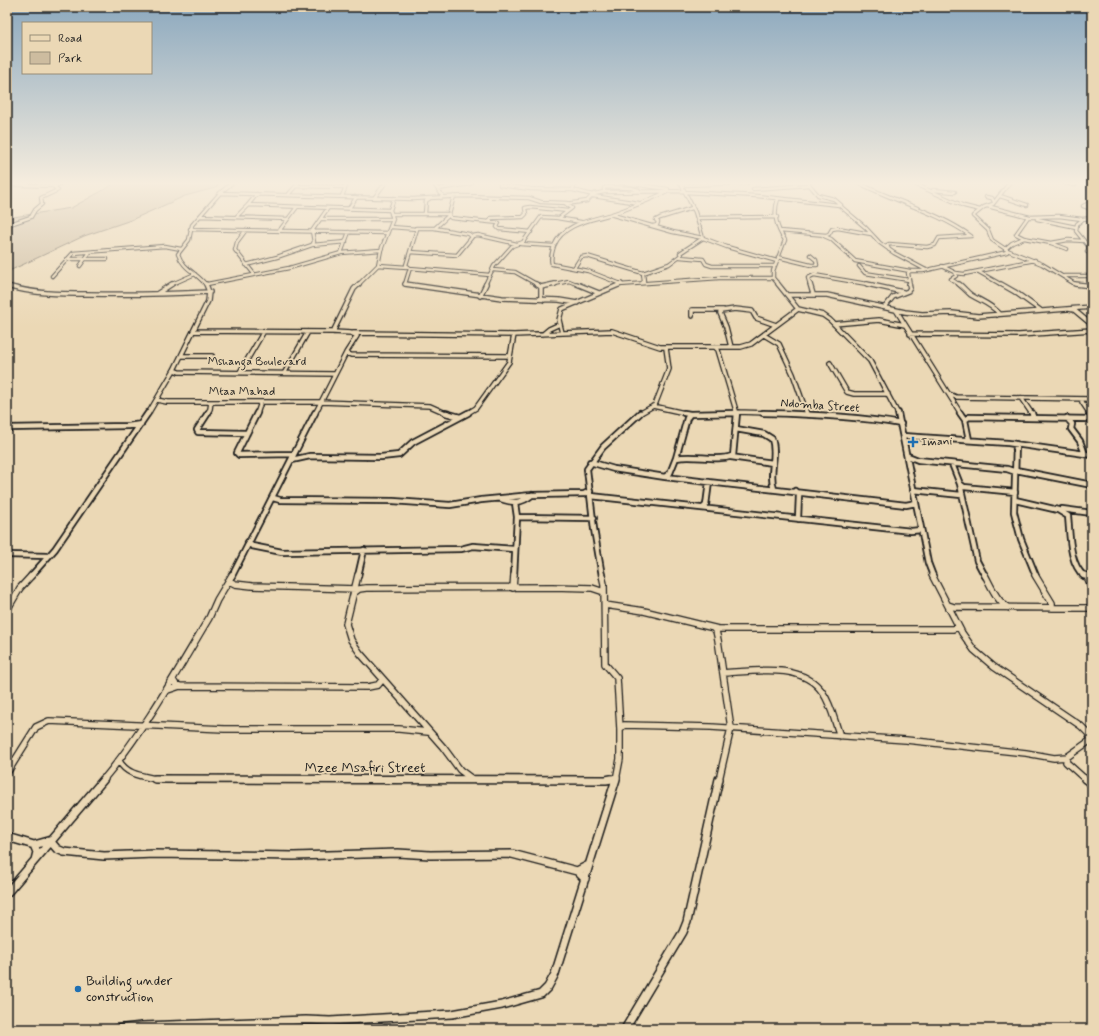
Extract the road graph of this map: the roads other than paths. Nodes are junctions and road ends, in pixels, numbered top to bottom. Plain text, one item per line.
1 (190, 230) edge
2 (246, 230) edge
3 (257, 230) edge
4 (389, 230) edge
5 (416, 230) edge
6 (445, 230) edge
7 (513, 230) edge
8 (568, 230) edge
9 (671, 230) edge
10 (701, 230) edge
11 (832, 230) edge
12 (849, 230) edge
13 (867, 230) edge
14 (963, 230) edge
15 (987, 230) edge
16 (1018, 230) edge
17 (1076, 230) edge
18 (279, 231) joint
19 (780, 231) joint
20 (314, 232) junction
21 (349, 232) junction
22 (531, 232) joint
23 (387, 233) junction
24 (789, 233) junction
25 (871, 234) junction
26 (472, 236) junction
27 (829, 236) junction
28 (703, 238) junction
29 (1024, 238) junction
30 (785, 240) junction
31 (1084, 241) junction
32 (346, 242) junction
33 (1051, 243) junction
34 (518, 244) junction
35 (312, 245) junction
36 (554, 246) junction
37 (181, 249) junction
38 (381, 250) junction
39 (889, 250) junction
40 (1006, 250) junction
41 (1067, 250) dead end
42 (90, 252) junction
43 (342, 253) junction
44 (410, 253) junction
45 (1092, 254) edge
46 (810, 255) dead end
47 (680, 256) junction
48 (86, 258) junction
49 (67, 259) junction
50 (107, 259) dead end
51 (778, 259) junction
52 (1035, 260) junction
53 (246, 265) junction
54 (80, 266) dead end
55 (378, 266) junction
56 (775, 266) junction
57 (859, 266) dead end
58 (942, 266) junction
59 (409, 268) junction
60 (574, 268) junction
61 (925, 269) junction
62 (493, 270) junction
63 (908, 272) junction
64 (979, 272) junction
65 (643, 273) junction
66 (956, 273) junction
67 (195, 274) junction
68 (254, 274) junction
69 (490, 275) junction
70 (52, 276) dead end
71 (1062, 276) junction
72 (1092, 276) edge
73 (773, 278) junction
74 (909, 280) junction
75 (642, 283) junction
76 (207, 284) junction
77 (621, 284) junction
78 (7, 286) edge
79 (1092, 286) edge
80 (542, 287) junction
81 (210, 292) junction
82 (903, 292) junction
83 (599, 293) junction
84 (156, 294) junction
85 (814, 294) junction
86 (788, 295) junction
87 (480, 296) junction
88 (544, 300) junction
89 (577, 302) junction
90 (885, 307) junction
91 (1092, 307) edge
92 (798, 309) junction
93 (1074, 309) junction
94 (725, 310) junction
95 (896, 310) junction
96 (1040, 310) junction
97 (998, 315) junction
98 (692, 316) dead end
99 (560, 324) junction
100 (834, 324) junction
101 (776, 325) junction
102 (906, 325) junction
103 (1092, 325) edge
104 (1092, 330) edge
105 (194, 331) junction
106 (264, 331) junction
107 (308, 332) junction
108 (334, 332) junction
109 (351, 333) junction
110 (562, 333) junction
111 (363, 334) junction
112 (543, 334) junction
113 (910, 334) junction
114 (514, 335) junction
115 (764, 335) junction
116 (356, 336) junction
117 (715, 347) junction
118 (731, 347) junction
119 (666, 348) junction
120 (346, 353) junction
121 (182, 356) junction
122 (212, 356) dead end
123 (510, 356) junction
124 (830, 363) dead end
125 (177, 371) junction
126 (240, 372) junction
127 (285, 372) junction
128 (334, 372) junction
129 (888, 394) junction
130 (954, 398) junction
131 (1021, 398) junction
132 (1082, 399) junction
133 (1092, 399) edge
134 (160, 400) junction
135 (211, 402) junction
136 (259, 402) junction
137 (321, 402) junction
138 (653, 406) junction
139 (737, 413) junction
140 (690, 414) junction
141 (807, 414) junction
142 (460, 417) junction
143 (1034, 417) junction
144 (1067, 418) junction
145 (1092, 418) edge
146 (967, 419) junction
147 (141, 424) junction
148 (901, 424) junction
149 (7, 428) edge
150 (736, 429) junction
151 (247, 433) junction
152 (904, 436) junction
153 (969, 440) junction
154 (1016, 444) junction
155 (1085, 454) junction
156 (1092, 455) edge
157 (293, 456) junction
158 (908, 456) junction
159 (731, 457) junction
160 (676, 458) junction
161 (590, 462) junction
162 (773, 463) junction
163 (952, 464) junction
164 (1016, 471) junction
165 (670, 473) junction
166 (665, 477) junction
167 (676, 478) junction
168 (709, 482) junction
169 (960, 484) junction
170 (1092, 486) edge
171 (774, 489) junction
172 (913, 490) junction
173 (795, 491) junction
174 (1015, 492) junction
175 (591, 494) junction
176 (532, 495) junction
177 (962, 495) junction
178 (499, 498) junction
179 (273, 500) junction
180 (1015, 500) junction
181 (515, 503) junction
182 (916, 503) junction
183 (703, 508) junction
184 (1056, 508) junction
185 (1092, 513) edge
186 (517, 517) junction
187 (594, 518) junction
188 (798, 519) junction
189 (921, 530) junction
190 (250, 544) junction
191 (514, 548) junction
192 (364, 550) junction
193 (7, 555) edge
194 (48, 556) junction
195 (1090, 577) edge
196 (229, 581) junction
197 (604, 584) junction
198 (513, 588) junction
199 (592, 588) junction
200 (1092, 588) edge
201 (356, 590) junction
202 (604, 592) junction
203 (605, 605) junction
204 (948, 605) junction
205 (1009, 608) junction
206 (1052, 608) junction
207 (1092, 608) edge
208 (7, 610) edge
209 (959, 627) junction
210 (713, 628) junction
211 (724, 673) junction
212 (173, 680) junction
213 (382, 680) junction
214 (180, 686) junction
215 (165, 691) junction
216 (419, 722) junction
217 (144, 726) junction
218 (731, 728) junction
219 (409, 729) junction
220 (620, 729) junction
221 (428, 732) junction
222 (840, 736) junction
223 (1091, 739) edge
224 (1067, 757) junction
225 (1054, 758) junction
226 (119, 761) junction
227 (1070, 766) junction
228 (7, 773) edge
229 (617, 777) junction
230 (474, 780) junction
231 (1092, 784) edge
232 (7, 837) edge
233 (52, 841) junction
234 (34, 844) junction
235 (34, 862) junction
236 (589, 865) junction
237 (577, 871) junction
238 (585, 879) junction
239 (7, 894) edge
240 (141, 1028) edge
241 (116, 1029) edge
242 (625, 1029) edge

1 - 37 street
2 - 53 street
3 - 18 street
4 - 23 street
5 - 44 street
6 - 26 street
7 - 22 street
8 - 36 street
9 - 28 street
10 - 28 street
11 - 27 street
12 - 25 street
13 - 25 street
14 - 39 street
15 - 40 street
16 - 29 street
17 - 31 street
18 - 20 street
19 - 24 street
19 - 30 street
20 - 21 street
20 - 35 street
21 - 23 street
21 - 32 street
22 - 34 street
23 - 38 street
24 - 27 street
24 - 30 street
25 - 39 street
26 - 34 street
26 - 44 street
27 - 63 street
28 - 47 street
28 - 51 street
29 - 33 street
29 - 40 street
30 - 51 street
31 - 33 street
31 - 45 street
32 - 35 street
32 - 43 street
33 - 41 street
34 - 36 street
34 - 62 street
35 - 53 street
36 - 60 street
37 - 42 street
37 - 67 street
38 - 43 street
38 - 55 street
39 - 61 street
40 - 52 street
40 - 58 street
42 - 48 street
42 - 49 street
43 - 68 street
44 - 59 street
46 - 51 street
47 - 56 street
47 - 65 street
48 - 49 street
48 - 50 street
48 - 54 street
49 - 70 street
51 - 56 street
52 - 64 street
52 - 71 street
53 - 68 street
55 - 59 street
55 - 108 street
56 - 73 street
57 - 74 street
58 - 61 street
58 - 66 street
59 - 69 street
59 - 87 street
60 - 65 street
60 - 77 street
61 - 63 street
62 - 69 street
62 - 80 street
63 - 74 street
64 - 66 street
64 - 96 street
65 - 75 street
66 - 97 street
67 - 76 street
67 - 84 street
68 - 76 street
69 - 87 street
71 - 72 street
71 - 79 street
73 - 75 street
73 - 86 street
74 - 82 street
75 - 77 street
76 - 81 street
77 - 83 street
78 - 84 street
80 - 83 street
80 - 88 street
81 - 84 street
81 - 105 street
82 - 85 street
82 - 90 street
83 - 89 street
85 - 86 street
85 - 90 street
86 - 92 street
87 - 88 street
88 - 89 street
89 - 99 street
90 - 95 street
91 - 93 street
92 - 100 street
92 - 101 street
93 - 96 street
93 - 103 street
94 - 98 street
94 - 101 street
94 - 118 street
95 - 97 street
95 - 102 street
96 - 97 street
99 - 110 street
99 - 112 street
100 - 102 street
100 - 129 street
101 - 115 street
102 - 113 street
104 - 113 street
105 - 106 street
105 - 121 street
106 - 107 street
106 - 126 street
107 - 108 street
107 - 127 street
108 - 109 street
109 - 111 street
109 - 116 street
110 - 112 street
110 - 119 street
111 - 114 street
111 - 116 street
112 - 114 street
113 - 130 street
114 - 123 street
115 - 118 street
115 - 141 street
116 - 120 street
117 - 118 street
117 - 119 street
117 - 139 street
119 - 138 street
120 - 123 street
120 - 128 street
121 - 122 street
121 - 125 street
123 - 142 street
124 - 129 street
125 - 126 street, Mshanga Boulevard
125 - 134 street
126 - 127 street, Mshanga Boulevard
127 - 128 street, Mshanga Boulevard
128 - 137 street
129 - 148 street
130 - 131 street
130 - 146 street
131 - 132 street
131 - 143 street
132 - 133 street
132 - 145 street
134 - 135 street, Mtaa Mahad
134 - 147 street, Mtaa Mahad
135 - 136 street, Mtaa Mahad
135 - 151 street
136 - 137 street, Mtaa Mahad
136 - 151 street
137 - 142 street, Mtaa Mahad
137 - 157 street
138 - 140 street, Ndomba Street
138 - 161 street
139 - 140 street, Ndomba Street
139 - 141 street, Ndomba Street
139 - 150 street
140 - 160 street
141 - 148 street, Ndomba Street
142 - 157 street
143 - 144 street
143 - 146 street
144 - 145 street
144 - 155 street
146 - 153 street
147 - 149 street
147 - 194 street
148 - 152 street
150 - 159 street
150 - 162 street
151 - 157 street
152 - 153 street
152 - 158 street
153 - 154 street
154 - 155 street
154 - 164 street
155 - 156 street
157 - 179 street
158 - 163 street
158 - 172 street
159 - 160 street
159 - 162 street
160 - 165 street
161 - 166 street
161 - 175 street
162 - 171 street
163 - 164 street
163 - 169 street
164 - 170 street
164 - 174 street
165 - 166 street
165 - 167 street
166 - 167 street
167 - 168 street
168 - 171 street
168 - 183 street
169 - 174 street
169 - 177 street
171 - 173 street
172 - 177 street
172 - 182 street
173 - 182 street
173 - 188 street
174 - 180 street
175 - 176 street
175 - 183 street
175 - 187 street
176 - 178 street
176 - 181 street
177 - 205 street
178 - 179 street
178 - 181 street
179 - 190 street
180 - 184 street
180 - 206 street
181 - 186 street
182 - 189 street
183 - 188 street
184 - 185 street
184 - 195 street
186 - 187 street
186 - 191 street
187 - 197 street
188 - 189 street
189 - 204 street
190 - 192 street
190 - 196 street
191 - 192 street
191 - 198 street
192 - 201 street
193 - 194 street
194 - 208 street
195 - 200 street
196 - 201 street
196 - 212 street
197 - 199 street
197 - 202 street
198 - 199 street
198 - 201 street
199 - 202 street
201 - 213 street
202 - 203 street
203 - 210 street
203 - 220 street
204 - 205 street
204 - 209 street
205 - 206 street
206 - 207 street
209 - 210 street
209 - 223 street
210 - 211 street
211 - 218 street
211 - 222 street
212 - 214 street
212 - 215 street
213 - 214 street
213 - 216 street
214 - 215 street
215 - 217 street
216 - 219 street
216 - 221 street
217 - 219 street
217 - 226 street
217 - 228 street
218 - 220 street
218 - 222 street
218 - 242 street
219 - 221 street
220 - 229 street
221 - 230 street
222 - 225 street
223 - 224 street
224 - 225 street
224 - 227 street
225 - 227 street
226 - 230 street, Mzee Msafiri Street
226 - 233 street
227 - 231 street
229 - 230 street, Mzee Msafiri Street
229 - 236 street
232 - 234 street
233 - 234 street
233 - 235 street
233 - 237 street
234 - 235 street
235 - 239 street
236 - 237 street
236 - 238 street
237 - 238 street
238 - 240 street
240 - 241 street

